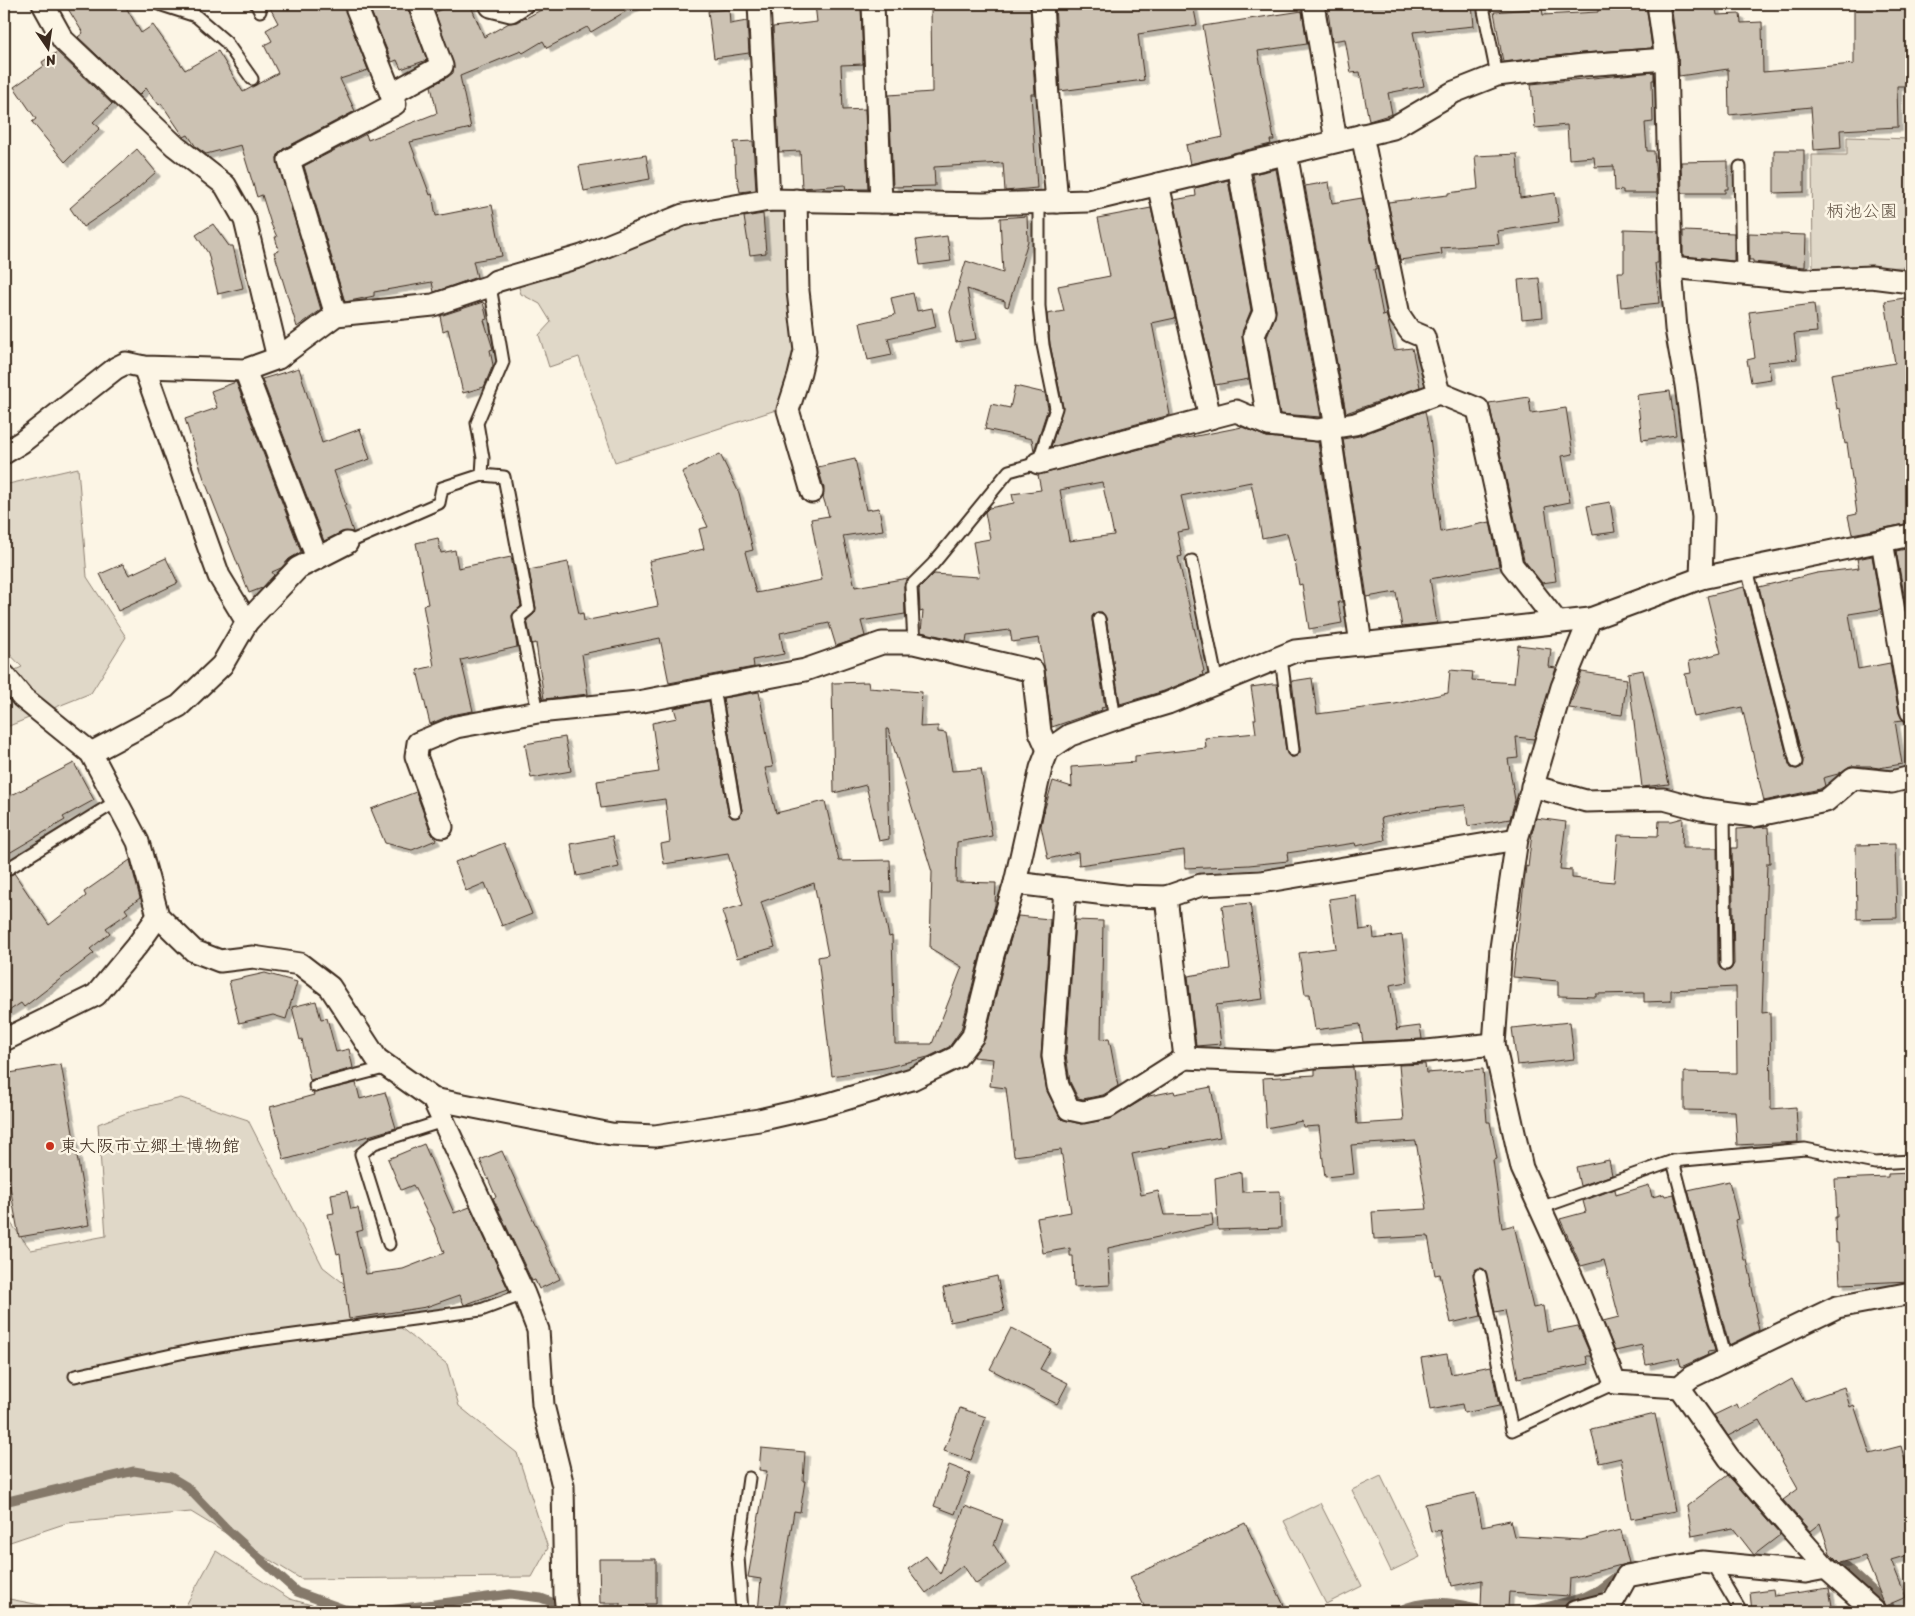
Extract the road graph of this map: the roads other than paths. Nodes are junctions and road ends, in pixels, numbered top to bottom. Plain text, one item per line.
1 (43, 4) edge
2 (159, 4) edge
3 (355, 4) edge
4 (419, 4) edge
5 (490, 4) edge
6 (522, 4) edge
7 (759, 4) edge
8 (873, 4) edge
9 (1042, 4) edge
10 (1313, 4) edge
11 (1485, 4) edge
12 (1658, 4) edge
13 (1666, 59) junction
14 (1497, 75) junction
15 (252, 79) dead end
16 (390, 94) junction
17 (1362, 135) junction
18 (1336, 140) junction
19 (1286, 153) junction
20 (1238, 164) junction
21 (1740, 167) dead end
22 (1158, 184) junction
23 (769, 200) junction
24 (796, 200) junction
25 (881, 202) junction
26 (1048, 202) junction
27 (1671, 267) junction
28 (1742, 274) junction
29 (1911, 282) edge
30 (490, 286) junction
31 (336, 315) junction
32 (278, 358) junction
33 (144, 367) junction
34 (245, 370) junction
35 (1439, 393) junction
36 (1210, 418) junction
37 (1269, 425) junction
38 (1332, 427) junction
39 (4, 453) edge
40 (1038, 463) junction
41 (482, 475) junction
42 (812, 492) dead end
43 (1911, 536) edge
44 (1882, 541) junction
45 (348, 543) joint
46 (317, 558) junction
47 (1192, 562) dead end
48 (1747, 569) junction
49 (1702, 578) junction
50 (1590, 618) junction
51 (1099, 619) dead end
52 (247, 622) junction
53 (1557, 622) junction
54 (914, 643) junction
55 (1361, 644) junction
56 (1281, 658) junction
57 (4, 675) edge
58 (1217, 683) junction
59 (714, 688) junction
60 (1911, 711) edge
61 (538, 712) junction
62 (1115, 719) junction
63 (1048, 750) junction
64 (1293, 750) dead end
65 (91, 753) junction
66 (1796, 762) dead end
67 (1911, 777) edge
68 (1532, 786) junction
69 (117, 802) junction
70 (735, 811) dead end
71 (1724, 812) junction
72 (442, 827) dead end
73 (1517, 839) junction
74 (4, 871) edge
75 (1015, 883) junction
76 (1065, 889) junction
77 (1166, 897) junction
78 (158, 916) junction
79 (1726, 964) dead end
80 (4, 1040) edge
81 (1494, 1044) junction
82 (1185, 1058) junction
83 (388, 1067) junction
84 (315, 1086) dead end
85 (434, 1099) junction
86 (443, 1121) junction
87 (1673, 1161) junction
88 (1911, 1161) edge
89 (1540, 1208) junction
90 (389, 1244) dead end
91 (1480, 1276) dead end
92 (1911, 1293) edge
93 (524, 1294) junction
94 (1725, 1360) junction
95 (75, 1376) dead end
96 (1615, 1383) junction
97 (1679, 1387) junction
98 (748, 1478) dead end
99 (1712, 1563) junction
100 (1826, 1568) junction
101 (567, 1612) edge
102 (742, 1612) edge
103 (1576, 1612) edge
104 (1741, 1612) edge
105 (1875, 1612) edge

1 - 32 street
2 - 15 lane
3 - 16 street
4 - 16 street
5 - 6 street
7 - 23 street
8 - 25 street
9 - 26 street
10 - 18 street
11 - 14 lane
12 - 13 street
13 - 14 street
13 - 27 street
14 - 17 street
16 - 31 street
17 - 18 street
17 - 35 street
18 - 19 street
19 - 20 street
19 - 38 street
20 - 22 street
20 - 37 street
21 - 28 lane
22 - 26 street
22 - 36 street
23 - 24 street
23 - 30 street
24 - 25 street
24 - 42 street
25 - 26 street
26 - 40 lane
27 - 28 street
27 - 49 street
28 - 29 street
30 - 31 street
30 - 41 lane
31 - 32 street
32 - 34 street
33 - 34 street
33 - 39 street
33 - 52 street
34 - 46 street
35 - 38 street
35 - 53 street
36 - 37 street
36 - 40 street
37 - 38 street
38 - 55 street
40 - 54 lane
41 - 45 lane
41 - 61 lane
43 - 44 street
44 - 48 street
44 - 60 street
45 - 46 street
46 - 52 street
47 - 58 lane
48 - 49 street
48 - 66 lane
49 - 50 street
50 - 53 street
50 - 68 street
51 - 62 lane
52 - 65 street
53 - 55 street
54 - 59 street
54 - 63 street
55 - 56 street
56 - 58 street
56 - 64 lane
57 - 65 street
58 - 62 street
59 - 61 street
59 - 70 lane
61 - 72 street
62 - 63 street
63 - 75 street
65 - 69 street
67 - 71 street
68 - 71 street
68 - 73 street
69 - 74 lane
69 - 78 street
71 - 79 lane
73 - 77 street
73 - 81 street
75 - 76 street
75 - 85 street
76 - 77 street
76 - 82 street
77 - 82 street
78 - 80 street
78 - 83 street
81 - 82 street
81 - 89 street
83 - 84 lane
83 - 85 street
85 - 86 street
86 - 90 lane
86 - 93 street
87 - 88 lane
87 - 89 lane
87 - 94 lane
89 - 96 street
91 - 96 lane
92 - 94 street
93 - 95 lane
93 - 101 street
94 - 97 street
96 - 97 street
97 - 100 street
98 - 102 lane
99 - 100 street
99 - 103 street
99 - 104 lane
100 - 105 street

